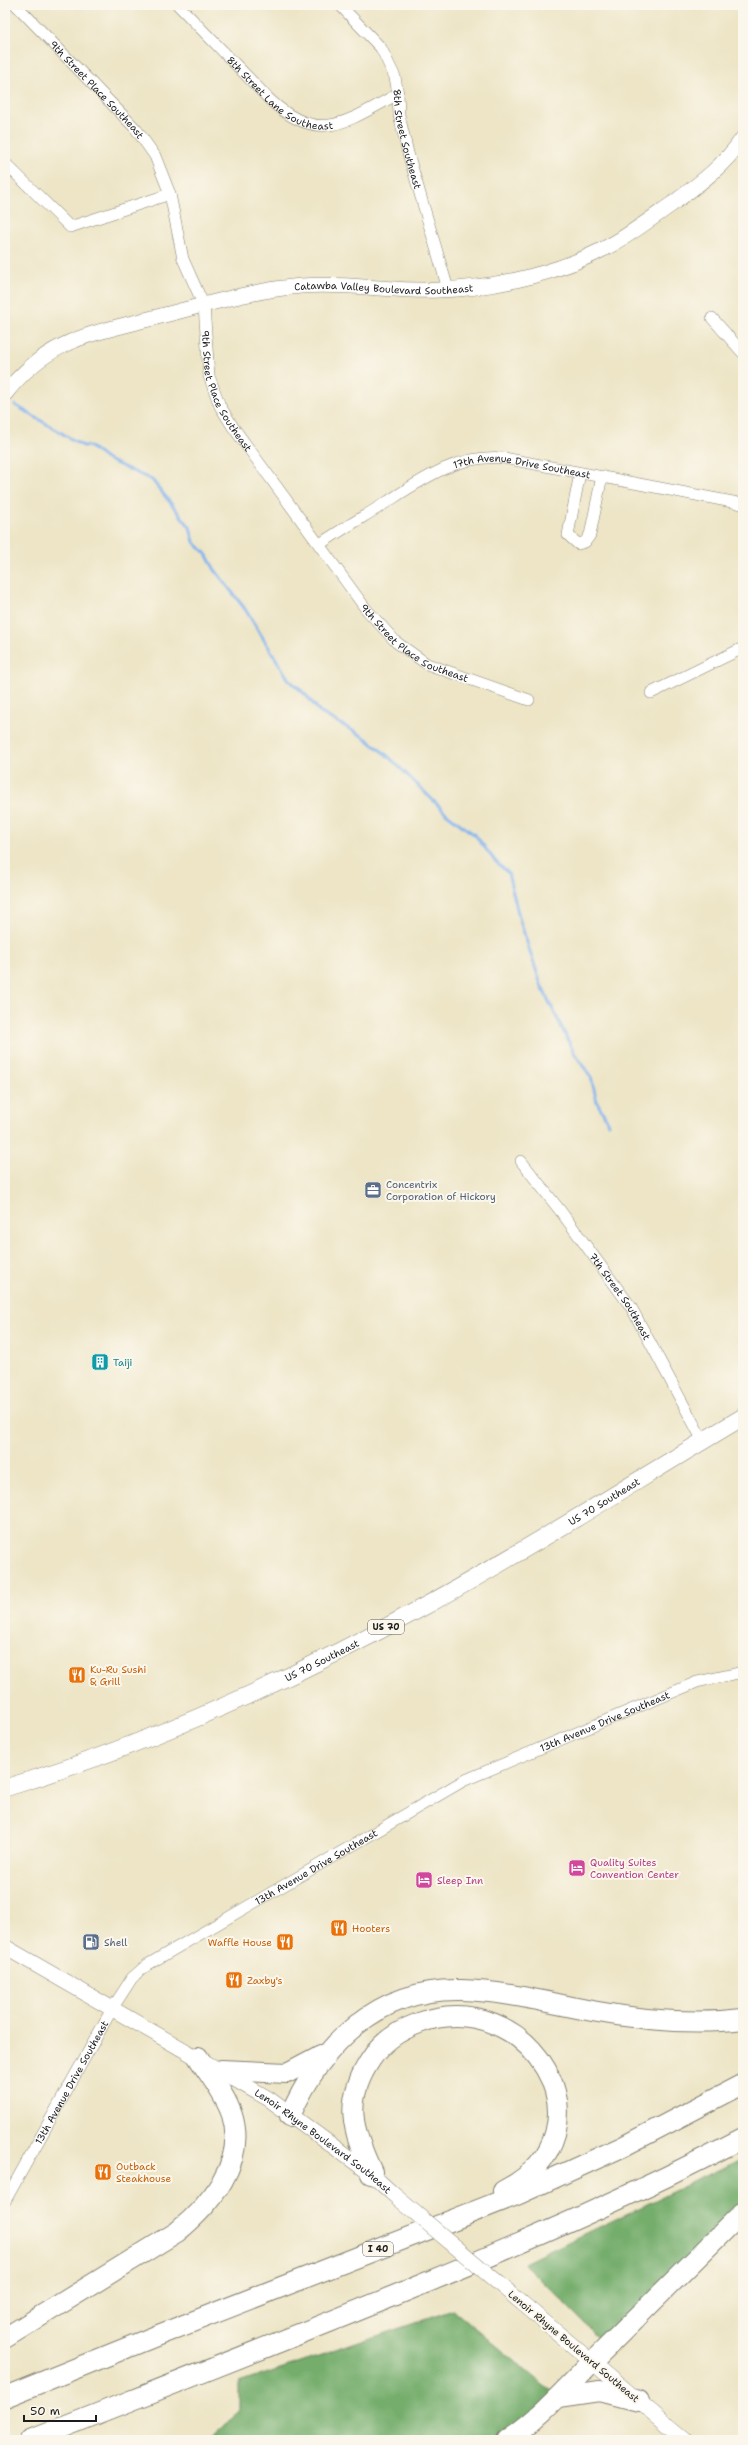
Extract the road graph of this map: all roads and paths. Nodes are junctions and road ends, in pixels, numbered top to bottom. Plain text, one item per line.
1 (16, 5) edge
2 (178, 5) edge
3 (340, 5) edge
4 (398, 94) junction
5 (743, 138) edge
6 (5, 163) edge
7 (170, 194) junction
8 (448, 289) junction
9 (204, 306) junction
10 (712, 318) dead end
11 (743, 354) edge
12 (5, 394) edge
13 (580, 474) junction
14 (602, 476) junction
15 (743, 504) edge
16 (320, 544) junction
17 (743, 648) edge
18 (651, 693) dead end
19 (529, 700) dead end
20 (521, 1161) dead end
21 (743, 1417) edge
22 (703, 1441) junction
23 (743, 1672) edge
24 (5, 1788) edge
25 (5, 1947) edge
26 (112, 2008) junction
27 (743, 2019) edge
28 (336, 2043) junction
29 (198, 2057) junction
30 (221, 2070) junction
31 (743, 2084) edge
32 (290, 2116) junction
33 (743, 2138) edge
34 (370, 2174) junction
35 (5, 2201) edge
36 (743, 2212) edge
37 (452, 2221) junction
38 (5, 2338) edge
39 (592, 2362) junction
40 (5, 2397) edge
41 (559, 2397) junction
42 (639, 2401) junction
43 (32, 2440) edge
44 (507, 2440) edge
45 (685, 2440) edge

1 - 7 street, 9th Street Place Southeast
2 - 4 street, 8th Street Lane Southeast
3 - 4 street, 8th Street Southeast
4 - 8 street, 8th Street Southeast
5 - 8 main road, Catawba Valley Boulevard Southeast
6 - 7 street
7 - 9 street, 9th Street Place Southeast
8 - 9 main road, Catawba Valley Boulevard Southeast
9 - 12 main road, Catawba Valley Boulevard Southeast
9 - 16 street, 9th Street Place Southeast
10 - 11 street
13 - 14 street, 17th Avenue Drive Southeast
13 - 14 street
13 - 16 street, 17th Avenue Drive Southeast
14 - 15 street, 17th Avenue Drive Southeast
16 - 19 street, 9th Street Place Southeast
17 - 18 street
20 - 22 street, 7th Street Southeast
21 - 22 main road, US 70 Southeast / US 70
22 - 24 main road, US 70 Southeast / US 70
23 - 26 street, 13th Avenue Drive Southeast
25 - 26 main road, Lenoir Rhyne Boulevard Southeast
26 - 29 main road, Lenoir Rhyne Boulevard Southeast
26 - 35 street, 13th Avenue Drive Southeast
27 - 28 highway
28 - 30 highway
28 - 32 highway
29 - 30 main road, Lenoir Rhyne Boulevard Southeast
29 - 38 highway
30 - 32 main road, Lenoir Rhyne Boulevard Southeast
31 - 37 highway, I 40
32 - 34 main road, Lenoir Rhyne Boulevard Southeast
33 - 43 highway
34 - 37 highway
34 - 39 main road, Lenoir Rhyne Boulevard Southeast, bridge
36 - 39 highway
37 - 40 highway, I 40
39 - 41 highway
39 - 42 main road, Lenoir Rhyne Boulevard Southeast
41 - 42 highway
41 - 44 highway
42 - 45 main road, Lenoir Rhyne Boulevard Southeast

